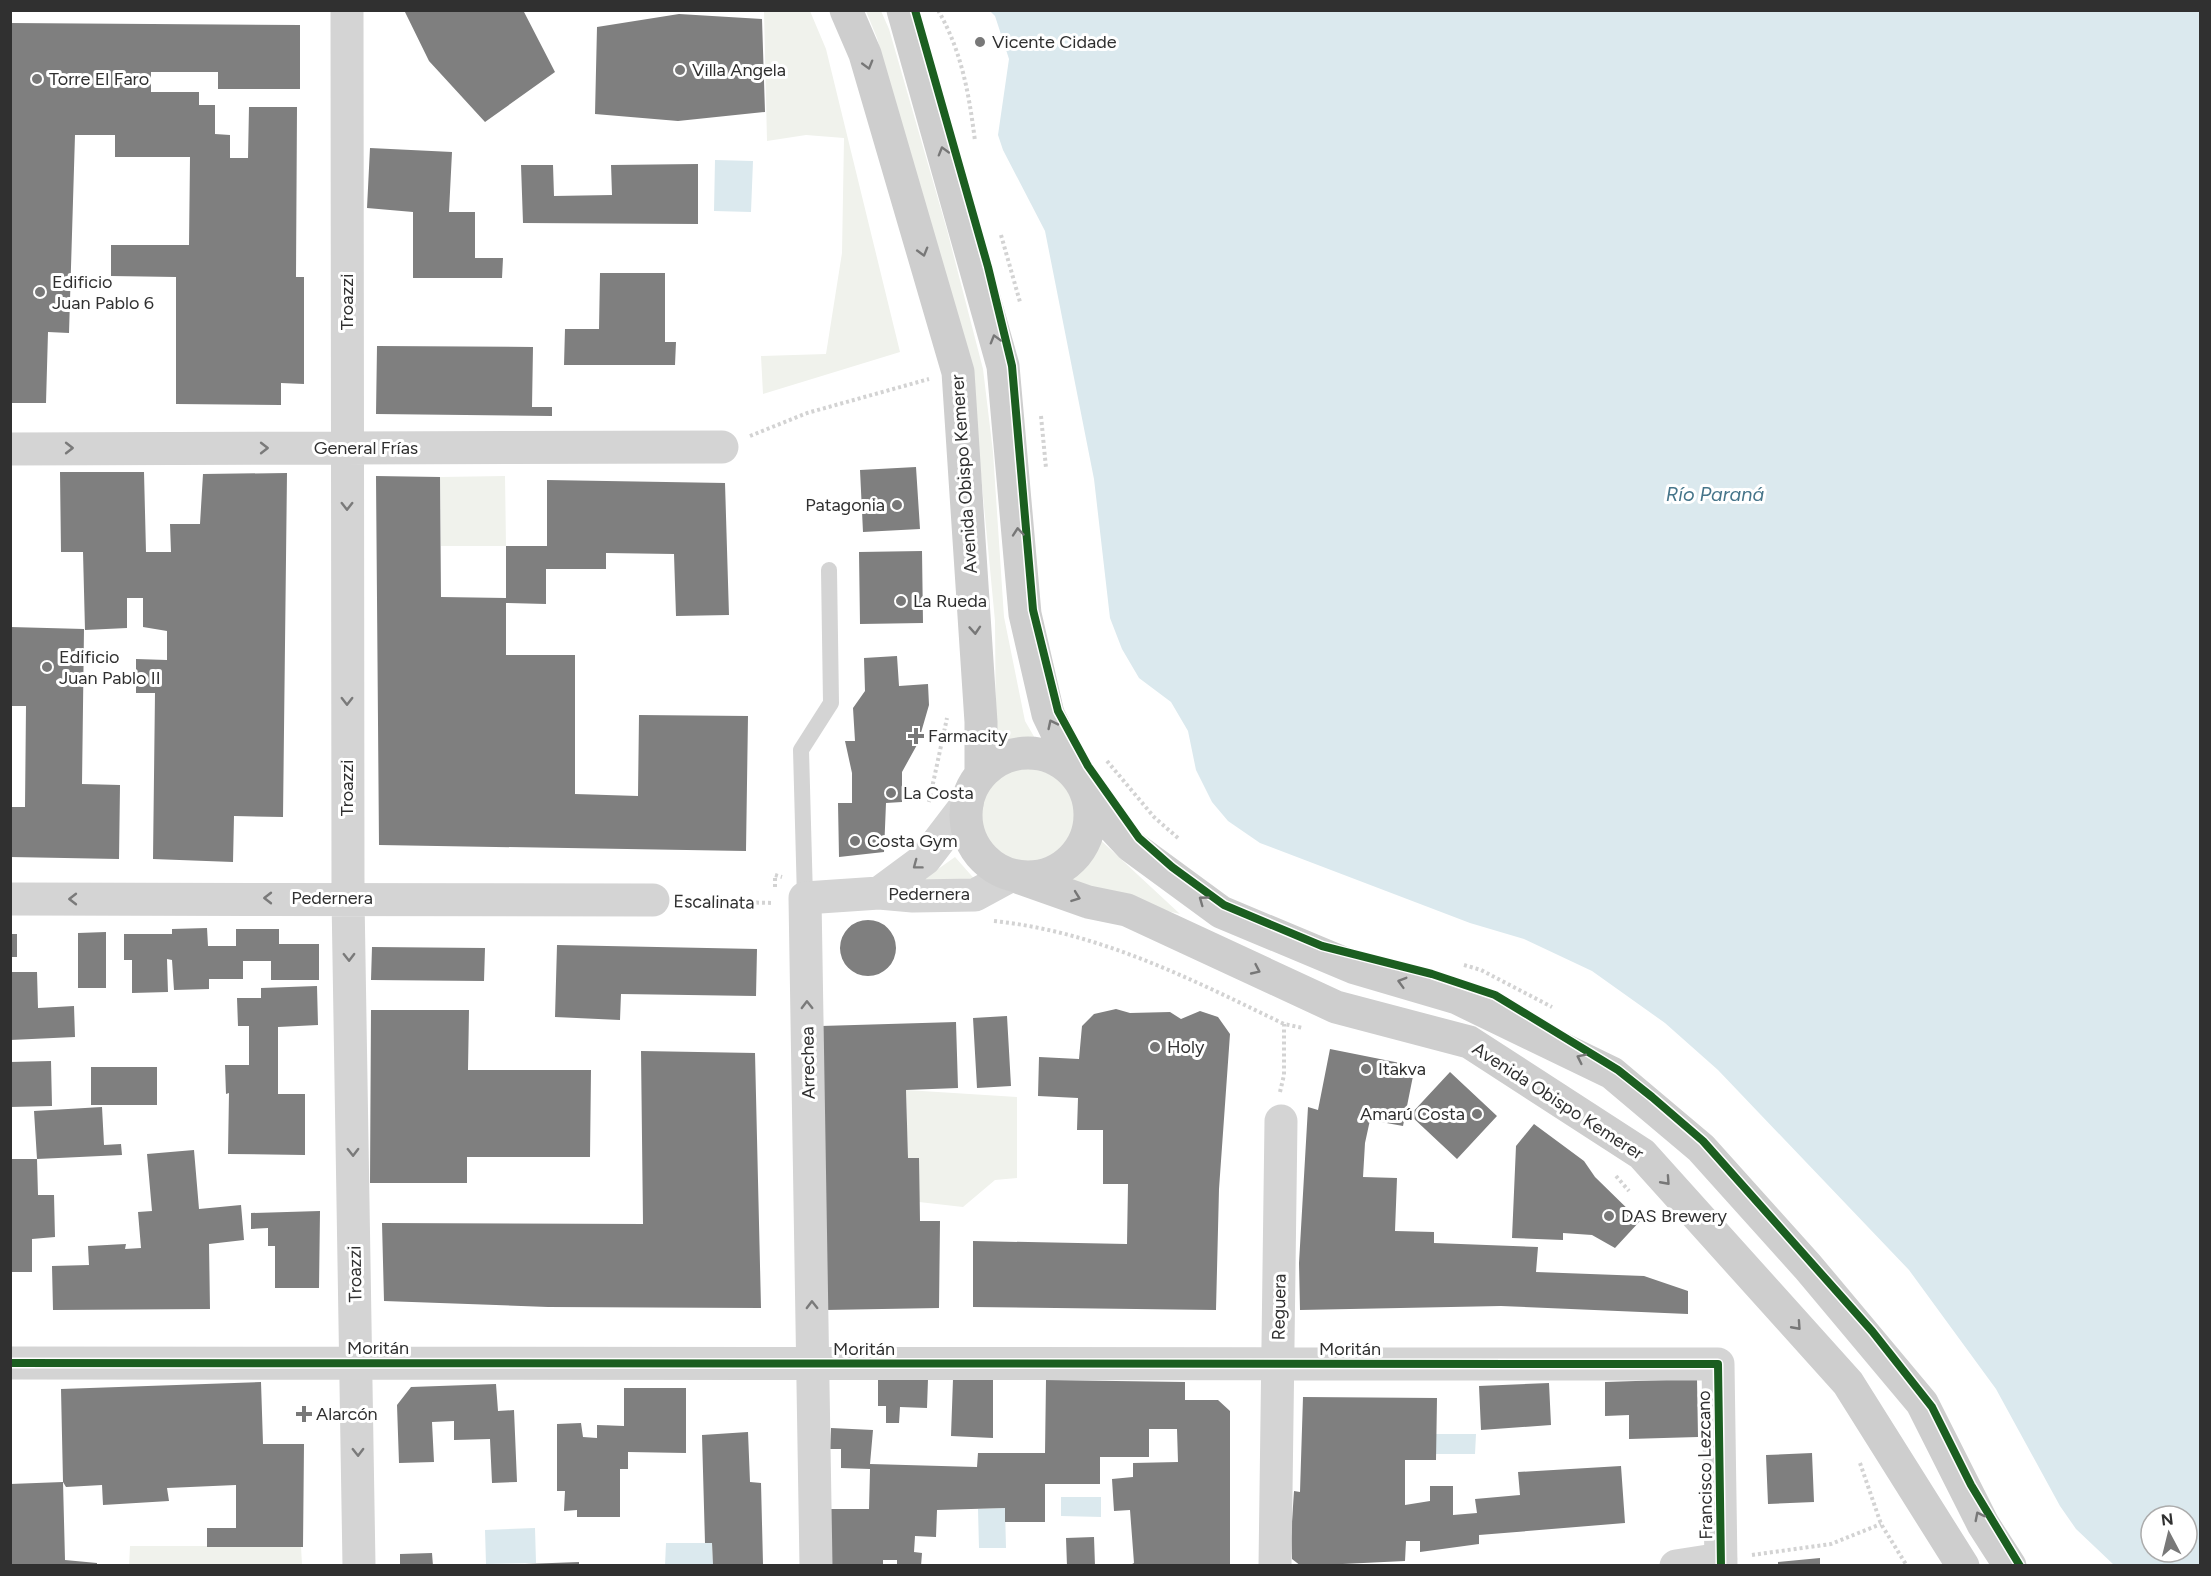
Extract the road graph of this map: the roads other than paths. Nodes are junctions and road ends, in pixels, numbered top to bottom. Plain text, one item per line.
1 (347, 10) edge
2 (846, 10) edge
3 (903, 10) edge
4 (722, 447) road end
5 (347, 448) junction
6 (10, 449) edge
7 (829, 570) dead end
8 (981, 774) junction
9 (1089, 777) junction
10 (967, 804) junction
11 (1015, 877) junction
12 (879, 893) junction
13 (348, 898) junction
14 (10, 899) edge
15 (653, 900) road end
16 (790, 901) junction
17 (1281, 1121) road end
18 (10, 1363) edge
19 (357, 1363) junction
20 (813, 1364) junction
21 (1278, 1364) junction
22 (1718, 1364) joint
23 (1721, 1562) edge
24 (359, 1566) edge
25 (816, 1566) edge
26 (1275, 1566) edge
27 (1676, 1566) edge
28 (1963, 1566) edge
29 (2010, 1566) edge

1 - 5 street, Troazzi
2 -> 8 main road, Avenida Obispo Kemerer
9 -> 3 main road, Avenida Obispo Kemerer
4 - 5 street, General Frías
6 -> 5 street, General Frías
5 -> 13 street, Troazzi
7 - 16 lane, Arrechea
8 - 9 main road, Avenida Obispo Kemerer
8 - 10 main road, Avenida Obispo Kemerer
9 - 11 main road, Avenida Obispo Kemerer
29 -> 9 main road, Avenida Obispo Kemerer
10 - 11 main road, Avenida Obispo Kemerer
10 -> 12 street, Pedernera
11 - 12 street, Pedernera
11 -> 28 main road, Avenida Obispo Kemerer
12 - 16 street, Pedernera
13 -> 14 street, Pedernera
13 - 15 street, Pedernera
13 -> 19 street, Troazzi
20 -> 16 street, Arrechea
17 - 21 street, Reguera
18 - 19 street, Moritán
19 - 20 street, Moritán
19 -> 24 street, Troazzi
20 - 21 street, Moritán
20 - 25 street, Arrechea
21 - 22 street, Moritán
21 - 26 street, Reguera
22 - 23 street, Francisco Lezcano
23 - 27 street

